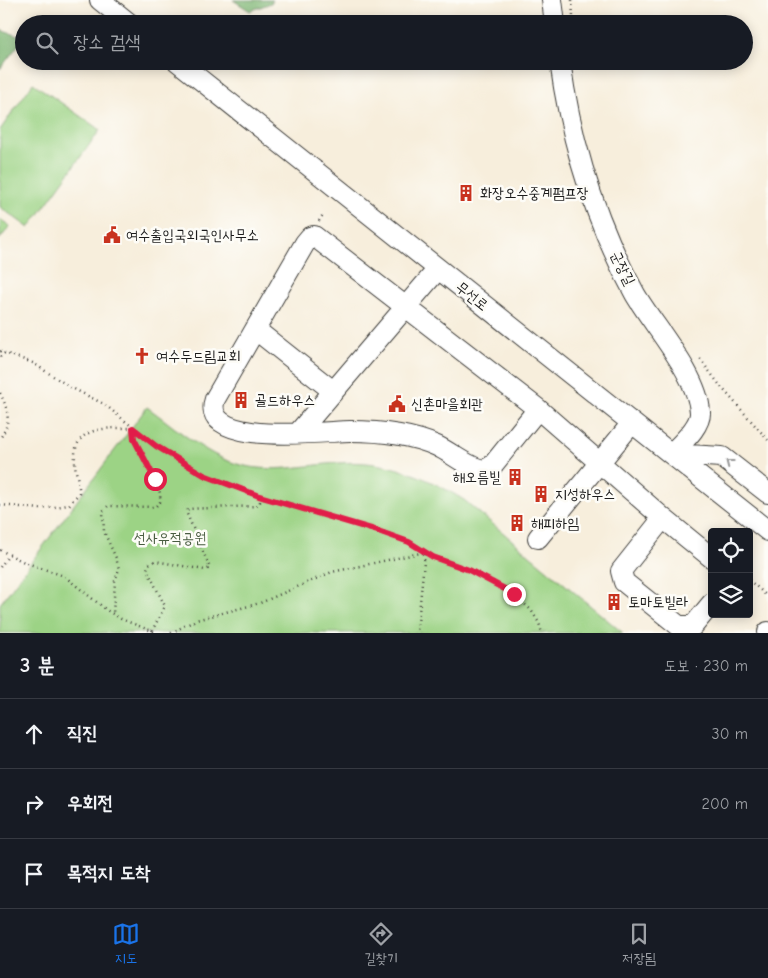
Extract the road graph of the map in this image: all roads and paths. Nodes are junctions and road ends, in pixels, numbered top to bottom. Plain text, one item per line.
1 (100, 0) edge
2 (552, 0) edge
3 (572, 0) edge
4 (119, 15) edge
5 (554, 15) edge
6 (573, 15) edge
7 (188, 70) edge
8 (561, 70) edge
9 (438, 269) junction
10 (406, 306) junction
11 (256, 330) junction
12 (0, 351) edge
13 (694, 352) dead end
14 (5, 353) junction
15 (0, 357) edge
16 (333, 391) junction
17 (0, 393) edge
18 (538, 409) junction
19 (632, 423) junction
20 (133, 428) junction
21 (298, 433) junction
22 (0, 438) edge
23 (768, 440) edge
24 (671, 454) junction
25 (600, 462) junction
26 (768, 493) edge
27 (259, 496) junction
28 (0, 505) edge
29 (664, 518) junction
30 (765, 531) edge
31 (538, 538) dead end
32 (0, 550) edge
33 (425, 552) junction
34 (9, 555) junction
35 (708, 555) edge
36 (0, 567) edge
37 (753, 584) edge
38 (767, 596) dead end
39 (708, 608) edge
40 (113, 614) junction
41 (152, 631) junction
42 (157, 633) edge
43 (171, 633) edge
44 (417, 633) edge
45 (542, 633) edge

1 - 4 street
2 - 5 street
3 - 6 path
7 - 9 street, 무선로
8 - 24 street, 군장길
9 - 10 street
9 - 19 street, 무선로
10 - 11 street
10 - 16 street
10 - 18 street
11 - 16 street
11 - 21 street
12 - 14 path
13 - 23 path
14 - 15 path
14 - 20 path
16 - 21 street
17 - 22 path
18 - 21 street
18 - 25 street
19 - 24 street, 무선로
19 - 25 street
20 - 27 path
20 - 28 path
20 - 40 path
26 -> 24 street
24 - 30 street, 무선로
25 - 29 street
25 - 31 street
27 - 33 path
27 - 41 path
29 - 35 street
29 - 39 street
32 - 34 path
33 - 43 path
33 - 44 path
33 - 45 path
34 - 36 path
34 - 40 path
37 - 38 path
40 - 41 path
41 - 42 path

